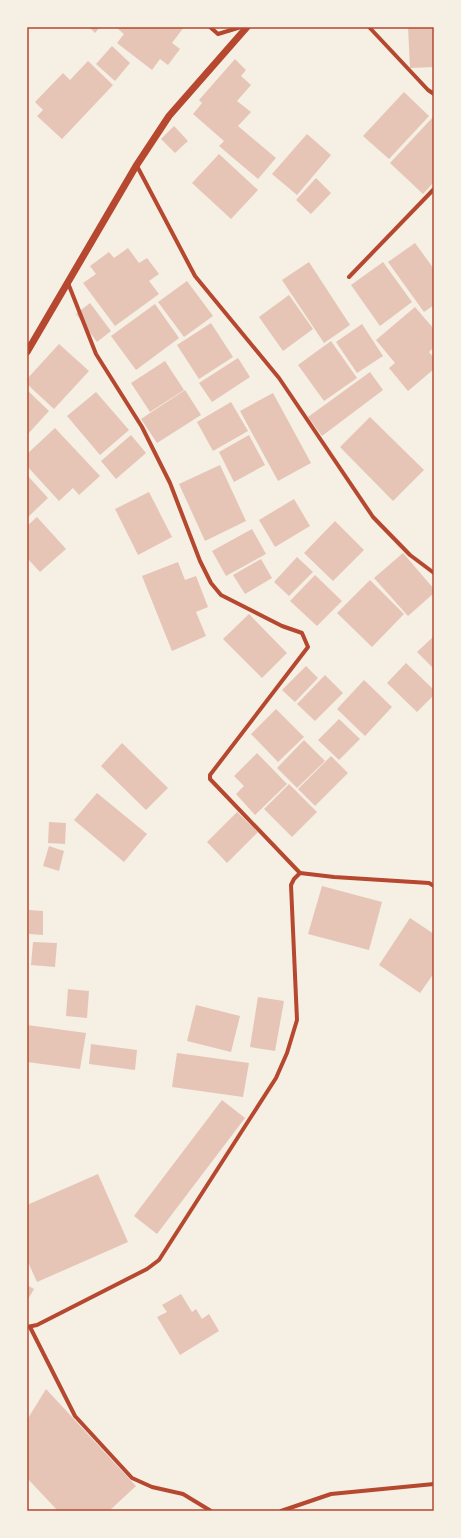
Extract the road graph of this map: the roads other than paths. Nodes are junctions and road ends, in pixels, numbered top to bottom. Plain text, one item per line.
1 (210, 27) edge
2 (241, 27) edge
3 (247, 27) edge
4 (369, 27) edge
5 (434, 94) edge
6 (136, 166) junction
7 (434, 189) edge
8 (349, 277) dead end
9 (68, 280) junction
10 (27, 352) edge
11 (434, 573) edge
12 (300, 873) junction
13 (434, 886) edge
14 (28, 1327) edge
15 (434, 1484) edge
16 (211, 1511) edge
17 (281, 1511) edge

1 - 2 street
3 - 6 street
4 - 5 street
6 - 9 street
6 - 11 street
7 - 8 street
9 - 10 street
9 - 12 street
12 - 13 street
12 - 14 street
14 - 16 street
15 - 17 street

